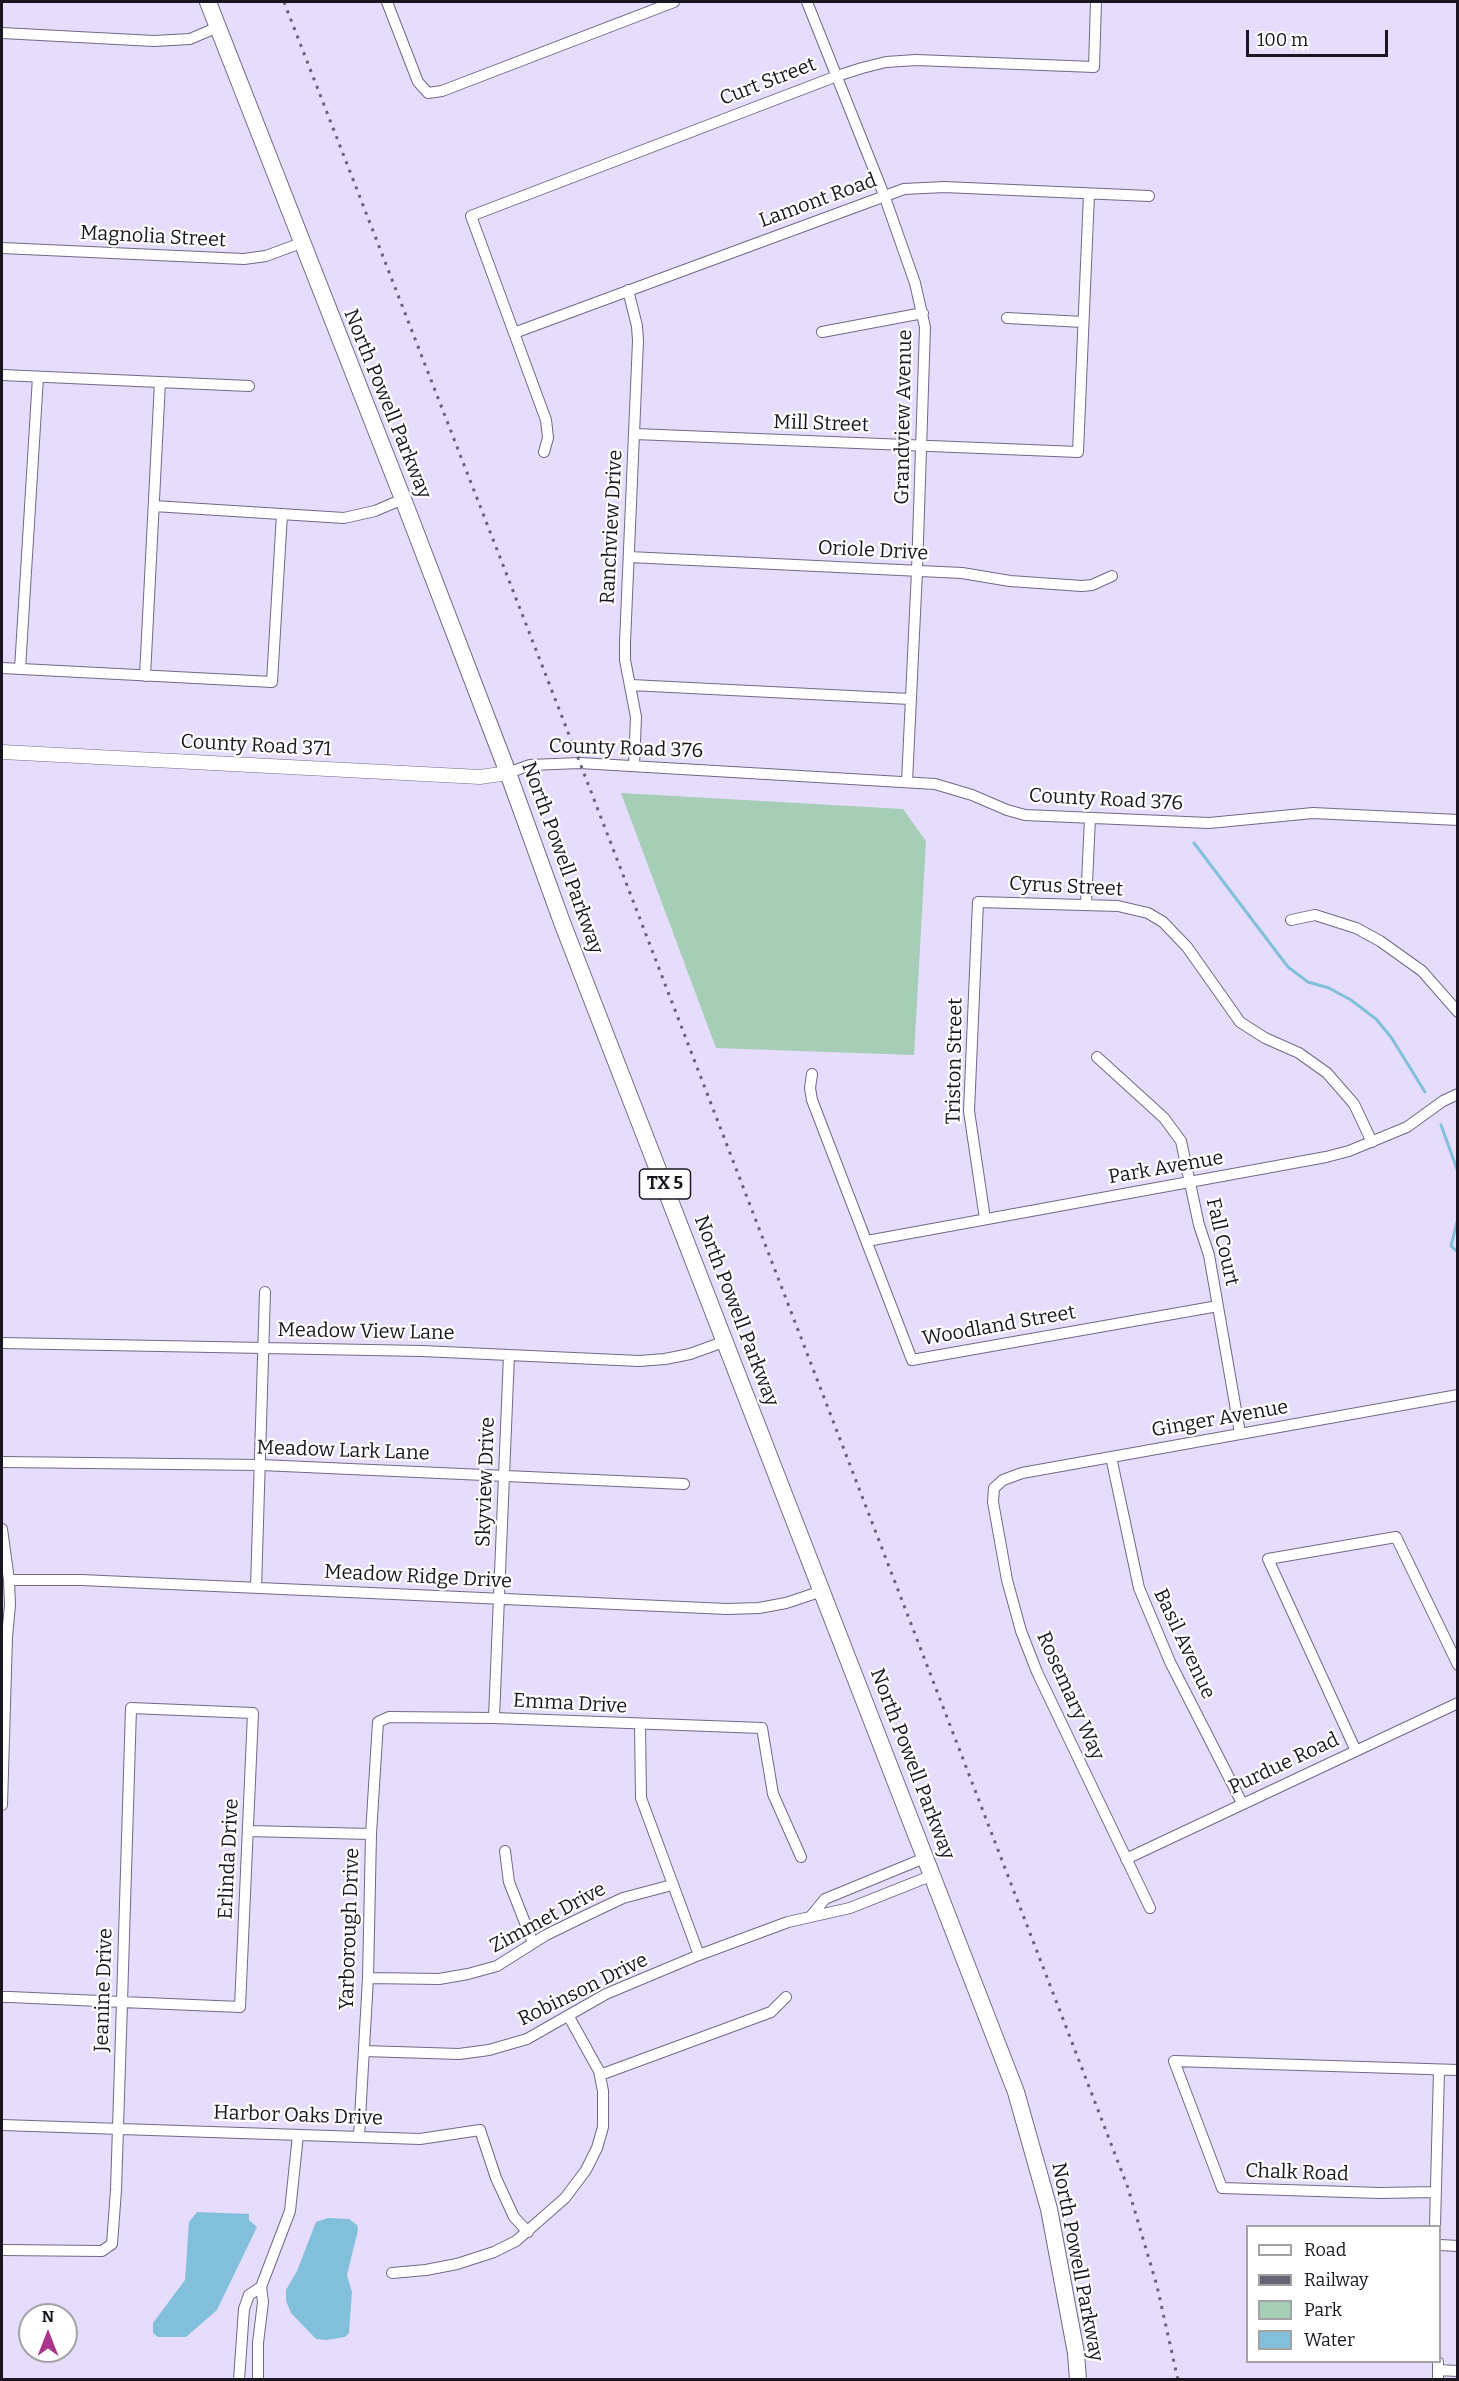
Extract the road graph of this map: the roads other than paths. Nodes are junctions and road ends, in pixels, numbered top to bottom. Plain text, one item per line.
1 (208, 2) edge
2 (387, 2) edge
3 (674, 2) edge
4 (807, 2) edge
5 (1096, 2) edge
6 (218, 27) junction
7 (2, 33) edge
8 (837, 76) junction
9 (1089, 194) junction
10 (884, 195) junction
11 (1149, 196) dead end
12 (301, 243) junction
13 (2, 248) edge
14 (628, 290) junction
15 (923, 314) junction
16 (1007, 318) dead end
17 (1083, 322) junction
18 (822, 332) dead end
19 (514, 333) junction
20 (2, 375) edge
21 (38, 377) junction
22 (160, 382) junction
23 (249, 386) dead end
24 (635, 434) junction
25 (922, 447) junction
26 (544, 452) dead end
27 (403, 499) junction
28 (154, 506) junction
29 (282, 514) junction
30 (629, 557) junction
31 (917, 571) junction
32 (1112, 576) dead end
33 (2, 668) edge
34 (20, 669) junction
35 (145, 676) junction
36 (631, 685) junction
37 (910, 699) junction
38 (2, 752) edge
39 (634, 766) junction
40 (508, 773) junction
41 (907, 782) junction
42 (1089, 818) junction
43 (1458, 820) edge
44 (978, 902) joint
45 (1086, 904) junction
46 (1291, 920) dead end
47 (1458, 1012) edge
48 (1097, 1058) dead end
49 (812, 1074) dead end
50 (1458, 1094) edge
51 (1372, 1142) junction
52 (1190, 1182) junction
53 (985, 1219) junction
54 (867, 1240) junction
55 (265, 1292) dead end
56 (1218, 1306) junction
57 (726, 1341) junction
58 (2, 1343) edge
59 (264, 1348) junction
60 (509, 1355) junction
61 (1458, 1395) edge
62 (1239, 1433) junction
63 (1111, 1457) junction
64 (2, 1462) edge
65 (261, 1465) junction
66 (503, 1476) junction
67 (684, 1484) dead end
68 (994, 1488) joint
69 (2, 1529) edge
70 (9, 1580) junction
71 (256, 1588) junction
72 (822, 1591) junction
73 (500, 1599) junction
74 (1458, 1665) edge
75 (1458, 1703) edge
76 (253, 1713) joint
77 (494, 1718) junction
78 (378, 1722) joint
79 (640, 1725) junction
80 (1356, 1751) junction
81 (1242, 1803) junction
82 (2, 1805) edge
83 (248, 1831) junction
84 (371, 1834) junction
85 (505, 1851) dead end
86 (801, 1857) dead end
87 (927, 1857) junction
88 (1126, 1859) junction
89 (933, 1875) junction
90 (672, 1885) junction
91 (1150, 1908) dead end
92 (810, 1916) junction
93 (533, 1943) junction
94 (699, 1955) junction
95 (368, 1978) junction
96 (786, 1996) dead end
97 (2, 1997) edge
98 (122, 2002) junction
99 (569, 2017) junction
100 (364, 2051) junction
101 (1439, 2070) junction
102 (1458, 2070) edge
103 (600, 2075) junction
104 (2, 2125) edge
105 (118, 2128) junction
106 (298, 2135) junction
107 (359, 2136) junction
108 (1435, 2192) junction
109 (1435, 2225) edge
110 (528, 2232) junction
111 (1441, 2245) edge
112 (1458, 2246) edge
113 (2, 2250) edge
114 (392, 2273) dead end
115 (261, 2287) junction
116 (1438, 2370) edge
117 (1458, 2371) edge
118 (239, 2379) edge
119 (258, 2379) edge
120 (1078, 2379) edge

1 - 6 main road, North Powell Parkway / TX 5
2 - 3 street
4 - 8 street, Grandview Avenue
5 - 8 street, Curt Street
6 - 7 street
6 - 12 main road, North Powell Parkway / TX 5
8 - 10 street, Grandview Avenue
8 - 19 street, Curt Street
9 - 10 street, Lamont Road
9 - 11 street, Lamont Road
9 - 17 street
10 - 14 street, Lamont Road
10 - 15 street, Grandview Avenue
12 - 13 street, Magnolia Street
12 - 27 main road, North Powell Parkway / TX 5
14 - 19 street, Lamont Road
14 - 24 street, Ranchview Drive
15 - 18 street
15 - 25 street, Grandview Avenue
16 - 17 street
17 - 25 street, Mill Street
19 - 26 street
20 - 21 street
21 - 22 street
21 - 34 street
22 - 23 street
22 - 28 street
24 - 25 street, Mill Street
24 - 30 street, Ranchview Drive
25 - 31 street, Grandview Avenue
27 - 29 street
27 - 40 main road, North Powell Parkway / TX 5
28 - 29 street
28 - 35 street
29 - 35 street
30 - 31 street, Oriole Drive
30 - 36 street, Ranchview Drive
31 - 32 street, Oriole Drive
31 - 37 street, Grandview Avenue
33 - 34 street
34 - 35 street
36 - 37 street
36 - 39 street, Ranchview Drive
37 - 41 street, Grandview Avenue
38 - 40 street, County Road 371
39 - 40 street, County Road 376
39 - 41 street, County Road 376
40 - 57 main road, North Powell Parkway / TX 5
41 - 42 street, County Road 376
42 - 43 street, County Road 376
42 - 45 street
44 - 45 street, Cyrus Street
44 - 53 street, Triston Street
45 - 51 street, Cyrus Street
46 - 47 street
48 - 52 street, Fall Court
49 - 54 street
50 - 51 street, Park Avenue
51 - 52 street, Park Avenue
52 - 53 street, Park Avenue
52 - 56 street, Fall Court
53 - 54 street, Park Avenue
54 - 56 street, Woodland Street
55 - 59 street
56 - 62 street, Fall Court
57 - 60 street, Meadow View Lane
57 - 72 main road, North Powell Parkway / TX 5
58 - 59 street, Meadow View Lane
59 - 60 street, Meadow View Lane
59 - 65 street
60 - 66 street, Skyview Drive
61 - 62 street, Ginger Avenue
62 - 63 street, Ginger Avenue
63 - 68 street, Ginger Avenue
63 - 81 street, Basil Avenue
64 - 65 street, Meadow Lark Lane
65 - 66 street, Meadow Lark Lane
65 - 71 street
66 - 67 street, Meadow Lark Lane
66 - 73 street, Skyview Drive
68 - 88 street, Rosemary Way
69 - 70 street
70 - 71 street, Meadow Ridge Drive
70 - 82 street
71 - 73 street, Meadow Ridge Drive
72 - 73 street, Meadow Ridge Drive
72 - 87 main road, North Powell Parkway / TX 5
73 - 77 street, Skyview Drive
74 - 80 street
75 - 80 street, Purdue Road
76 - 83 street, Erlinda Drive
76 - 98 street, Jeanine Drive
77 - 78 street, Emma Drive
77 - 79 street, Emma Drive
78 - 84 street, Yarborough Drive
79 - 86 street, Emma Drive
79 - 90 street
80 - 81 street, Purdue Road
81 - 88 street, Purdue Road
83 - 84 street
83 - 98 street, Erlinda Drive
84 - 95 street, Yarborough Drive
85 - 93 street
87 - 89 main road, North Powell Parkway / TX 5
87 - 92 street, Robinson Drive
88 - 91 street, Rosemary Way
89 - 92 street, Robinson Drive
89 - 120 main road, North Powell Parkway / TX 5
90 - 93 street, Zimmet Drive
90 - 94 street
92 - 94 street, Robinson Drive
93 - 95 street, Zimmet Drive
94 - 99 street, Robinson Drive
95 - 100 street, Yarborough Drive
96 - 103 street
97 - 98 street
98 - 105 street, Jeanine Drive
99 - 100 street, Robinson Drive
99 - 103 street
100 - 107 street, Yarborough Drive
101 - 102 street
101 - 108 street
101 - 108 street, Chalk Road
103 - 110 street
104 - 105 street, Harbor Oaks Drive
105 - 106 street, Harbor Oaks Drive
105 - 113 street, Jeanine Drive
106 - 107 street, Harbor Oaks Drive
106 - 115 street
107 - 110 street, Harbor Oaks Drive
108 - 109 street
110 - 114 street
111 - 112 street
115 - 118 street
115 - 119 street
116 - 117 street

